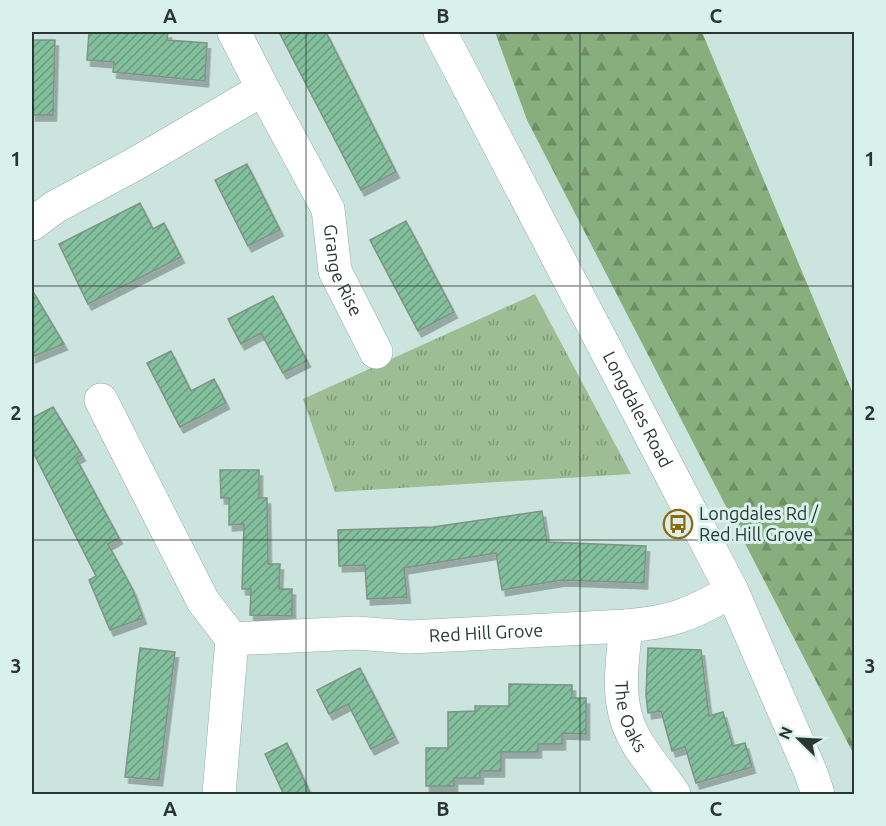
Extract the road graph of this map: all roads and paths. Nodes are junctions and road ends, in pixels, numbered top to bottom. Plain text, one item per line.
1 (234, 32) edge
2 (440, 32) edge
3 (263, 90) junction
4 (32, 224) edge
5 (376, 352) dead end
6 (101, 400) dead end
7 (732, 591) junction
8 (626, 626) junction
9 (232, 639) junction
10 (219, 795) edge
11 (674, 795) edge
12 (818, 795) edge

1 - 3 street, Grange Rise
2 - 7 street, Longdales Road
3 - 4 street
3 - 5 street, Grange Rise
6 - 9 street
7 - 8 street, Red Hill Grove
7 - 12 street, Longdales Road
8 - 9 street, Red Hill Grove
8 - 11 street, The Oaks
9 - 10 street

